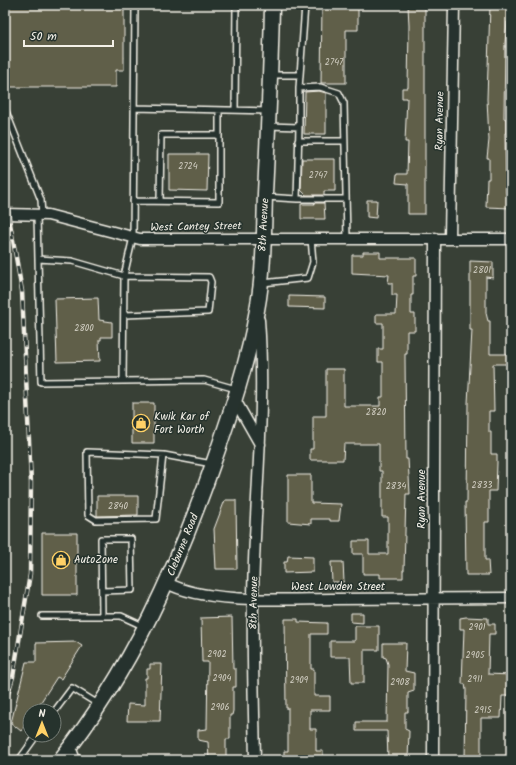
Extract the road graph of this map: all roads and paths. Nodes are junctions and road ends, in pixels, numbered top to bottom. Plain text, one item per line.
1 (135, 5) edge
2 (236, 5) edge
3 (272, 5) edge
4 (305, 5) edge
5 (454, 5) edge
6 (271, 75) junction
7 (300, 75) junction
8 (299, 88) junction
9 (134, 108) junction
10 (5, 110) edge
11 (219, 110) junction
12 (235, 110) junction
13 (269, 111) junction
14 (268, 126) junction
15 (299, 127) junction
16 (219, 135) junction
17 (298, 141) junction
18 (344, 141) junction
19 (265, 197) junction
20 (297, 199) junction
21 (346, 199) junction
22 (133, 201) junction
23 (160, 201) junction
24 (5, 214) edge
25 (40, 215) junction
26 (133, 237) junction
27 (264, 238) junction
28 (311, 238) junction
29 (347, 238) junction
30 (435, 238) junction
31 (450, 238) junction
32 (511, 239) edge
33 (38, 260) junction
34 (124, 276) junction
35 (260, 283) junction
36 (258, 309) junction
37 (124, 315) junction
38 (123, 381) junction
39 (236, 395) junction
40 (261, 445) junction
41 (164, 455) junction
42 (213, 464) junction
43 (167, 583) junction
44 (102, 591) junction
45 (434, 598) junction
46 (511, 598) edge
47 (253, 599) junction
48 (42, 616) dead end
49 (102, 616) junction
50 (146, 627) junction
51 (61, 703) edge
52 (99, 705) junction
53 (31, 743) edge
54 (72, 754) edge
55 (19, 760) edge
56 (60, 760) edge
57 (255, 760) edge
58 (433, 760) edge

1 - 9 lane
2 - 12 lane
3 - 6 main road, 8th Avenue
4 - 7 lane
5 - 31 street, Ryan Avenue
6 - 7 lane
6 - 13 main road, 8th Avenue
7 - 8 lane
8 - 15 lane
8 - 18 lane
9 - 11 lane
9 - 22 lane
10 - 25 lane
11 - 12 lane
11 - 16 lane
12 - 13 lane
13 - 14 main road, 8th Avenue
14 - 15 lane
14 - 19 main road, 8th Avenue
15 - 17 lane
16 - 23 lane
16 - 23 lane
17 - 18 lane
17 - 20 lane
18 - 21 lane
19 - 20 lane
19 - 27 main road, 8th Avenue
20 - 21 lane
21 - 29 lane
22 - 23 lane
22 - 26 lane
24 - 25 street, West Cantey Street
25 - 26 street, West Cantey Street
25 - 33 lane
26 - 27 street, West Cantey Street
26 - 34 lane
27 - 28 street, West Cantey Street
27 - 35 main road, 8th Avenue
28 - 29 street, West Cantey Street
28 - 35 lane
29 - 30 street, West Cantey Street
30 - 31 street, West Cantey Street
30 - 45 street, Ryan Avenue
31 - 32 street, West Cantey Street
33 - 34 lane
33 - 38 lane
34 - 37 lane
34 - 37 lane
35 - 36 main road, 8th Avenue
36 - 39 main road, Cleburne Road
36 - 40 street, 8th Avenue
37 - 38 lane
38 - 39 lane
39 - 40 street
39 - 42 main road, Cleburne Road
40 - 47 street, 8th Avenue
41 - 41 lane
41 - 42 lane
42 - 43 main road, Cleburne Road
43 - 47 street, West Lowden Street
43 - 50 main road, Cleburne Road
44 - 44 lane
44 - 49 lane
45 - 46 street, West Lowden Street
45 - 47 street, West Lowden Street
45 - 58 street, Ryan Avenue
47 - 57 street, 8th Avenue
48 - 49 lane
49 - 50 lane
50 - 52 main road, Cleburne Road
51 - 52 lane
52 - 54 main road, Cleburne Road
53 - 55 lane
54 - 56 main road, Cleburne Road

